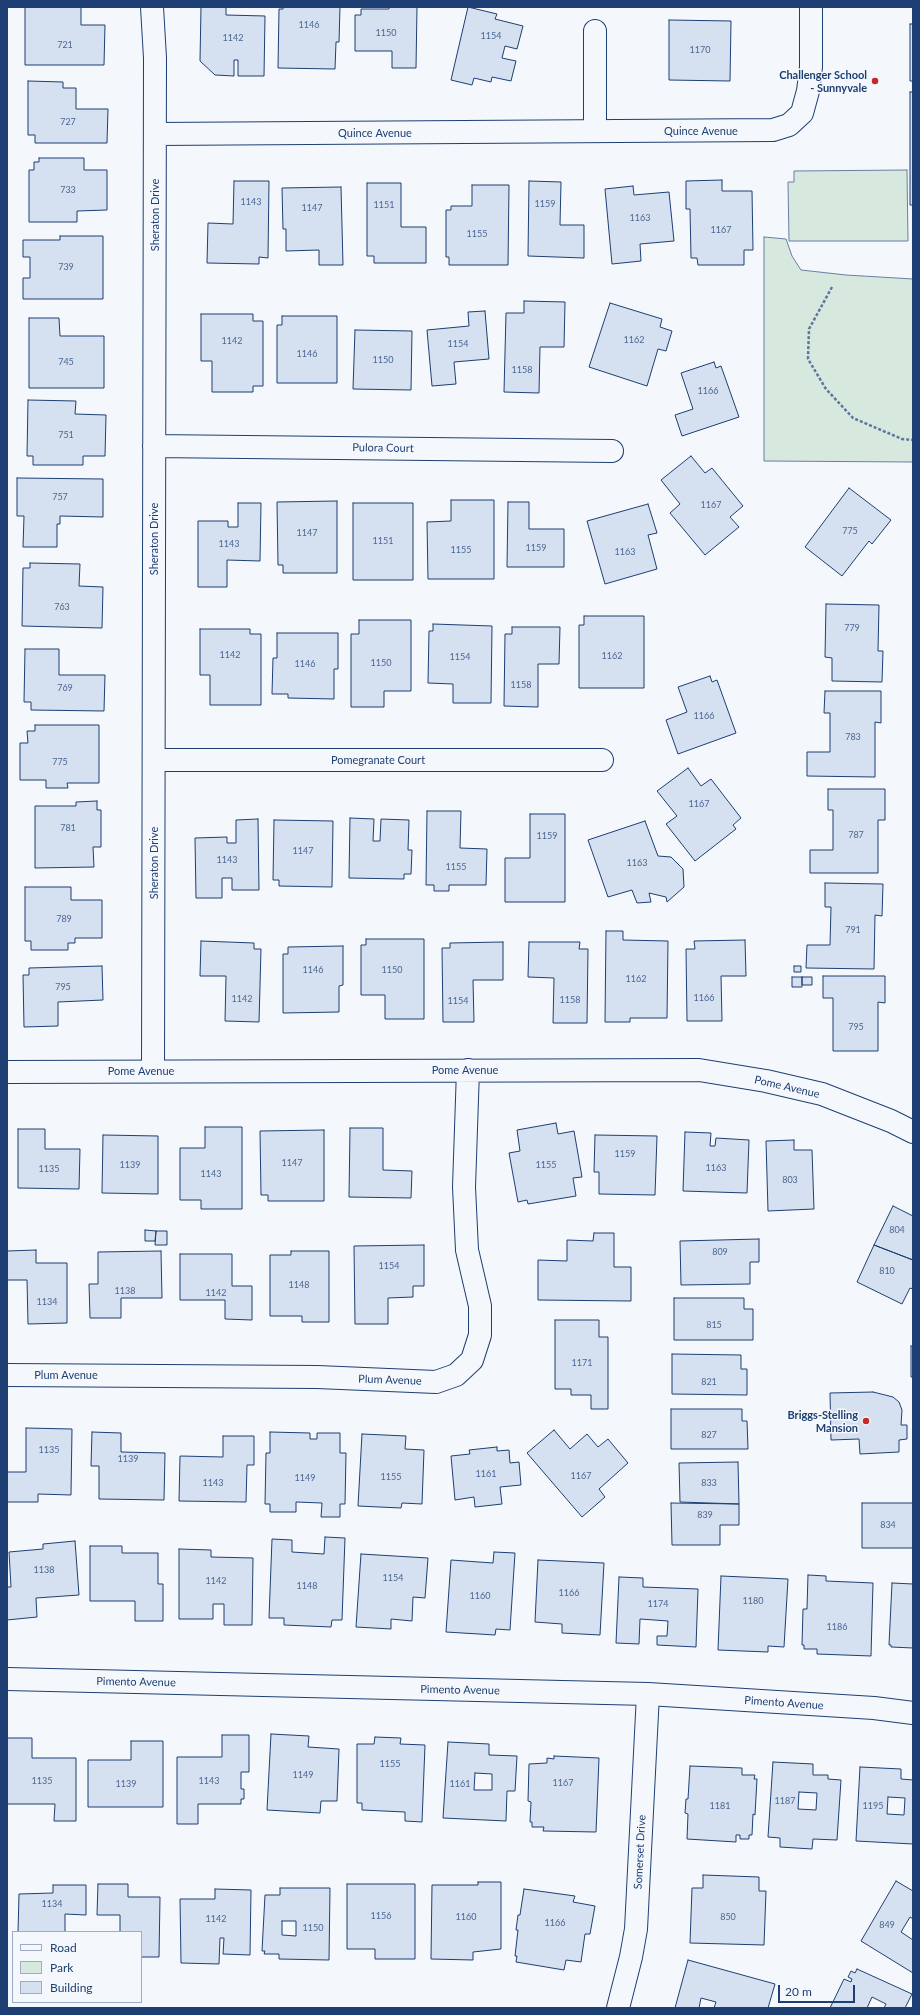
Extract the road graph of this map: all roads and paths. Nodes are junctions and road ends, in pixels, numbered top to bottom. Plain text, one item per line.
1 (152, 7) edge
2 (811, 7) edge
3 (595, 31) dead end
4 (595, 131) junction
5 (155, 134) junction
6 (832, 287) dead end
7 (913, 440) edge
8 (154, 446) junction
9 (612, 450) dead end
10 (154, 760) junction
11 (602, 760) dead end
12 (468, 1070) junction
13 (153, 1071) junction
14 (7, 1072) edge
15 (913, 1132) edge
16 (7, 1375) edge
17 (7, 1679) edge
18 (648, 1694) junction
19 (913, 1713) edge
20 (618, 2008) edge

1 - 5 street, Sheraton Drive
2 - 4 street, Quince Avenue
3 - 4 street
4 - 5 street, Quince Avenue
5 - 8 street, Sheraton Drive
6 - 7 path
8 - 9 street, Pulora Court
8 - 10 street, Sheraton Drive
10 - 11 street, Pomegranate Court
10 - 13 street, Sheraton Drive
12 - 13 street, Pome Avenue
12 - 15 street, Pome Avenue
12 - 16 street, Plum Avenue
13 - 14 street, Pome Avenue
17 - 18 street, Pimento Avenue
18 - 19 street, Pimento Avenue
18 - 20 street, Somerset Drive

